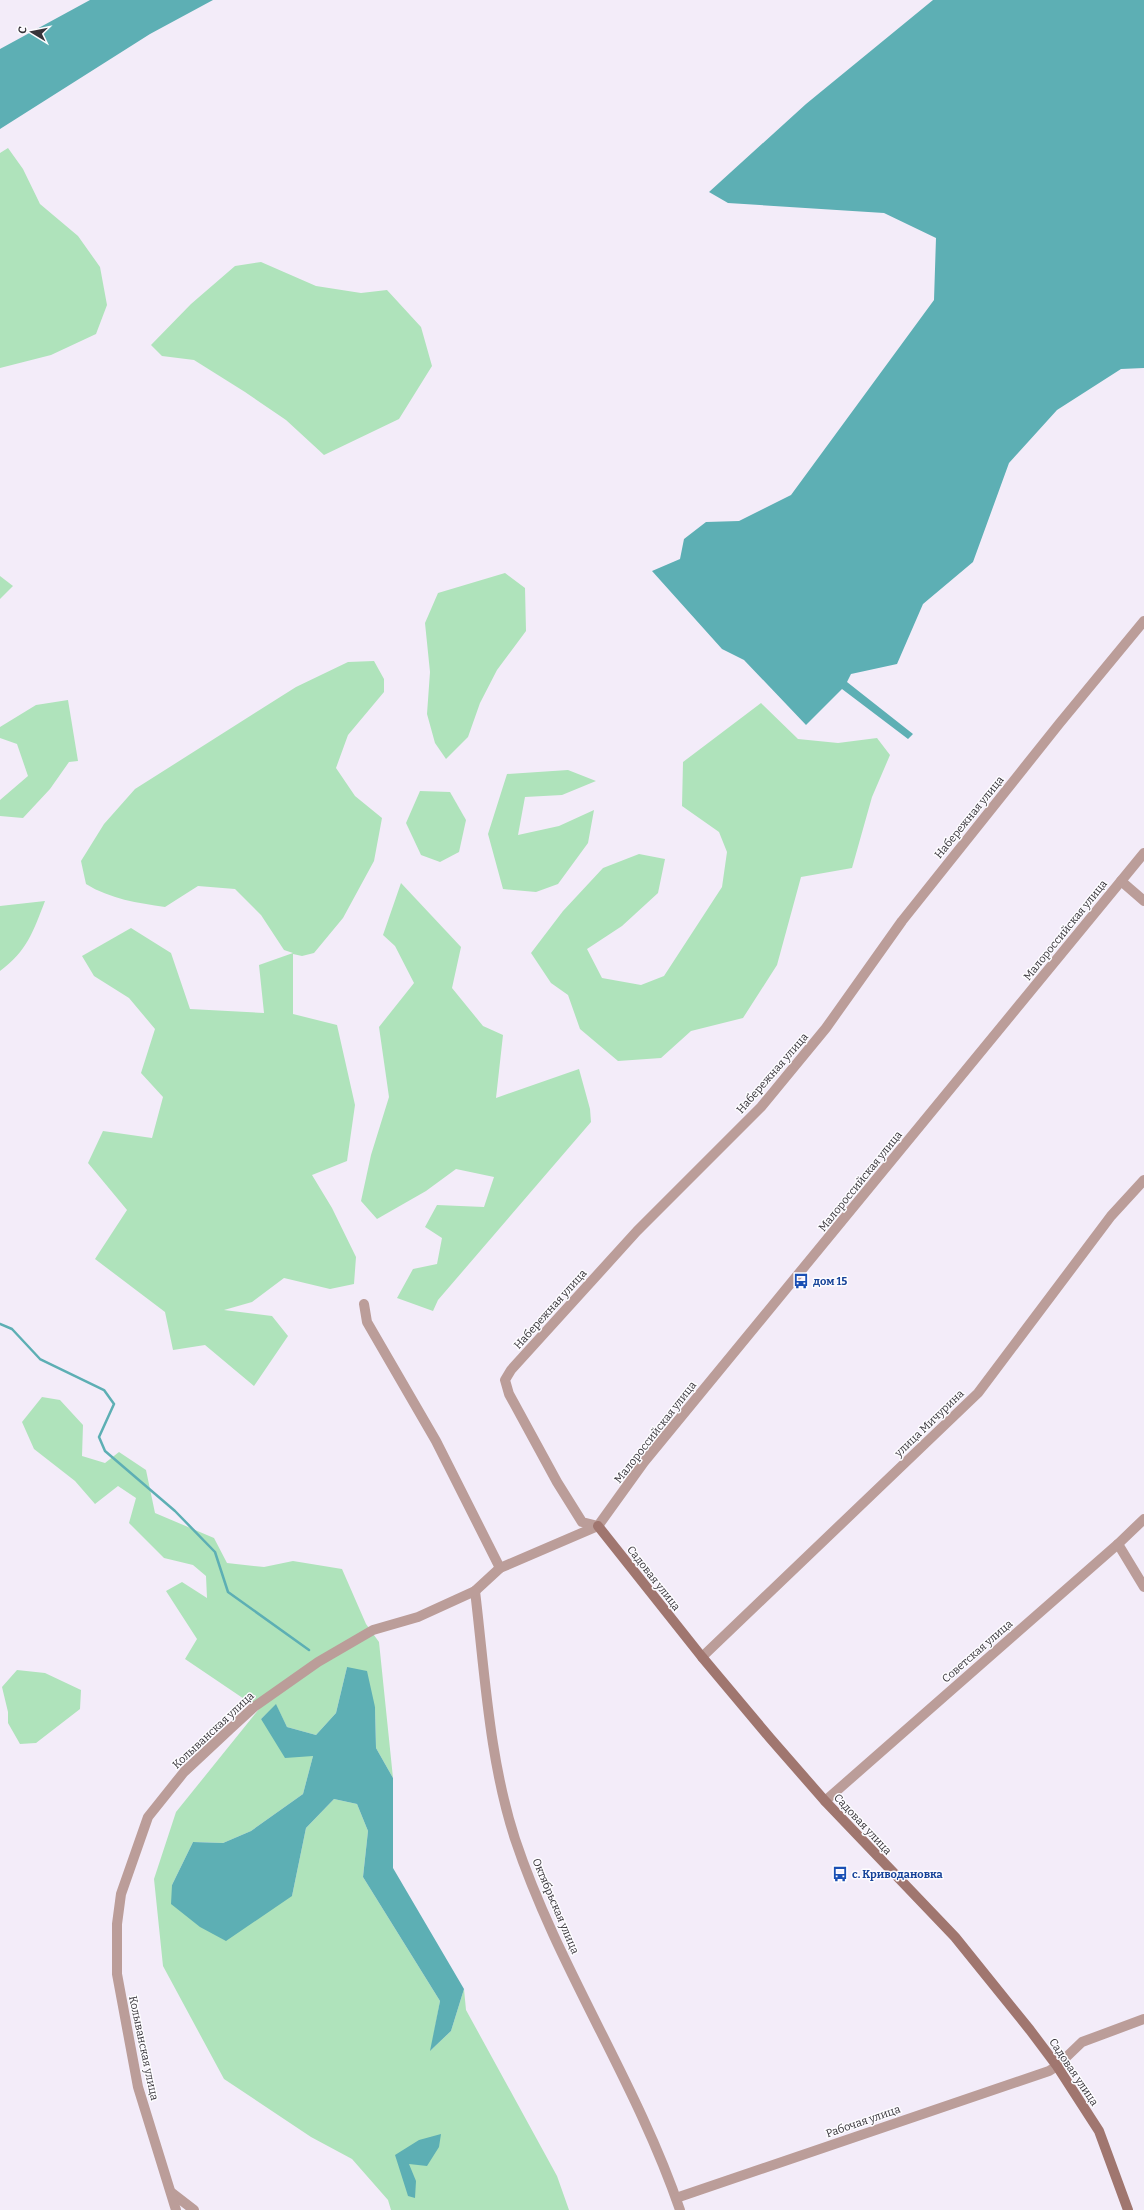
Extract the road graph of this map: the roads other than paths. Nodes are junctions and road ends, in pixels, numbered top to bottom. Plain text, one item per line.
1 (1144, 621) edge
2 (1144, 853) edge
3 (1121, 881) junction
4 (1144, 901) edge
5 (1144, 1180) edge
6 (364, 1304) dead end
7 (1144, 1519) edge
8 (598, 1526) junction
9 (1118, 1544) junction
10 (500, 1568) junction
11 (1144, 1588) edge
12 (475, 1591) junction
13 (702, 1657) junction
14 (825, 1801) junction
15 (1144, 2019) edge
16 (1057, 2066) junction
17 (172, 2193) junction
18 (676, 2198) junction
19 (176, 2210) edge
20 (194, 2210) edge
21 (680, 2210) edge
22 (1128, 2210) edge

1 - 8 street, Набережная улица
2 - 3 street, Малороссийская улица
3 - 4 street
3 - 8 street, Малороссийская улица
5 - 13 street, улица Мичурина
6 - 10 street
7 - 9 street, Советская улица
8 - 10 street, Колыванская улица
8 - 13 street, Садовая улица
9 - 11 street
9 - 14 street, Советская улица
10 - 12 street, Колыванская улица
12 - 17 street, Колыванская улица
12 - 18 street, Октябрьская улица
13 - 14 street, Садовая улица
14 - 16 street, Садовая улица
15 - 16 street, Рабочая улица
16 - 18 street, Рабочая улица
16 - 22 street, Садовая улица
17 - 19 street, Колыванская улица
17 - 20 street
18 - 21 street, Октябрьская улица

